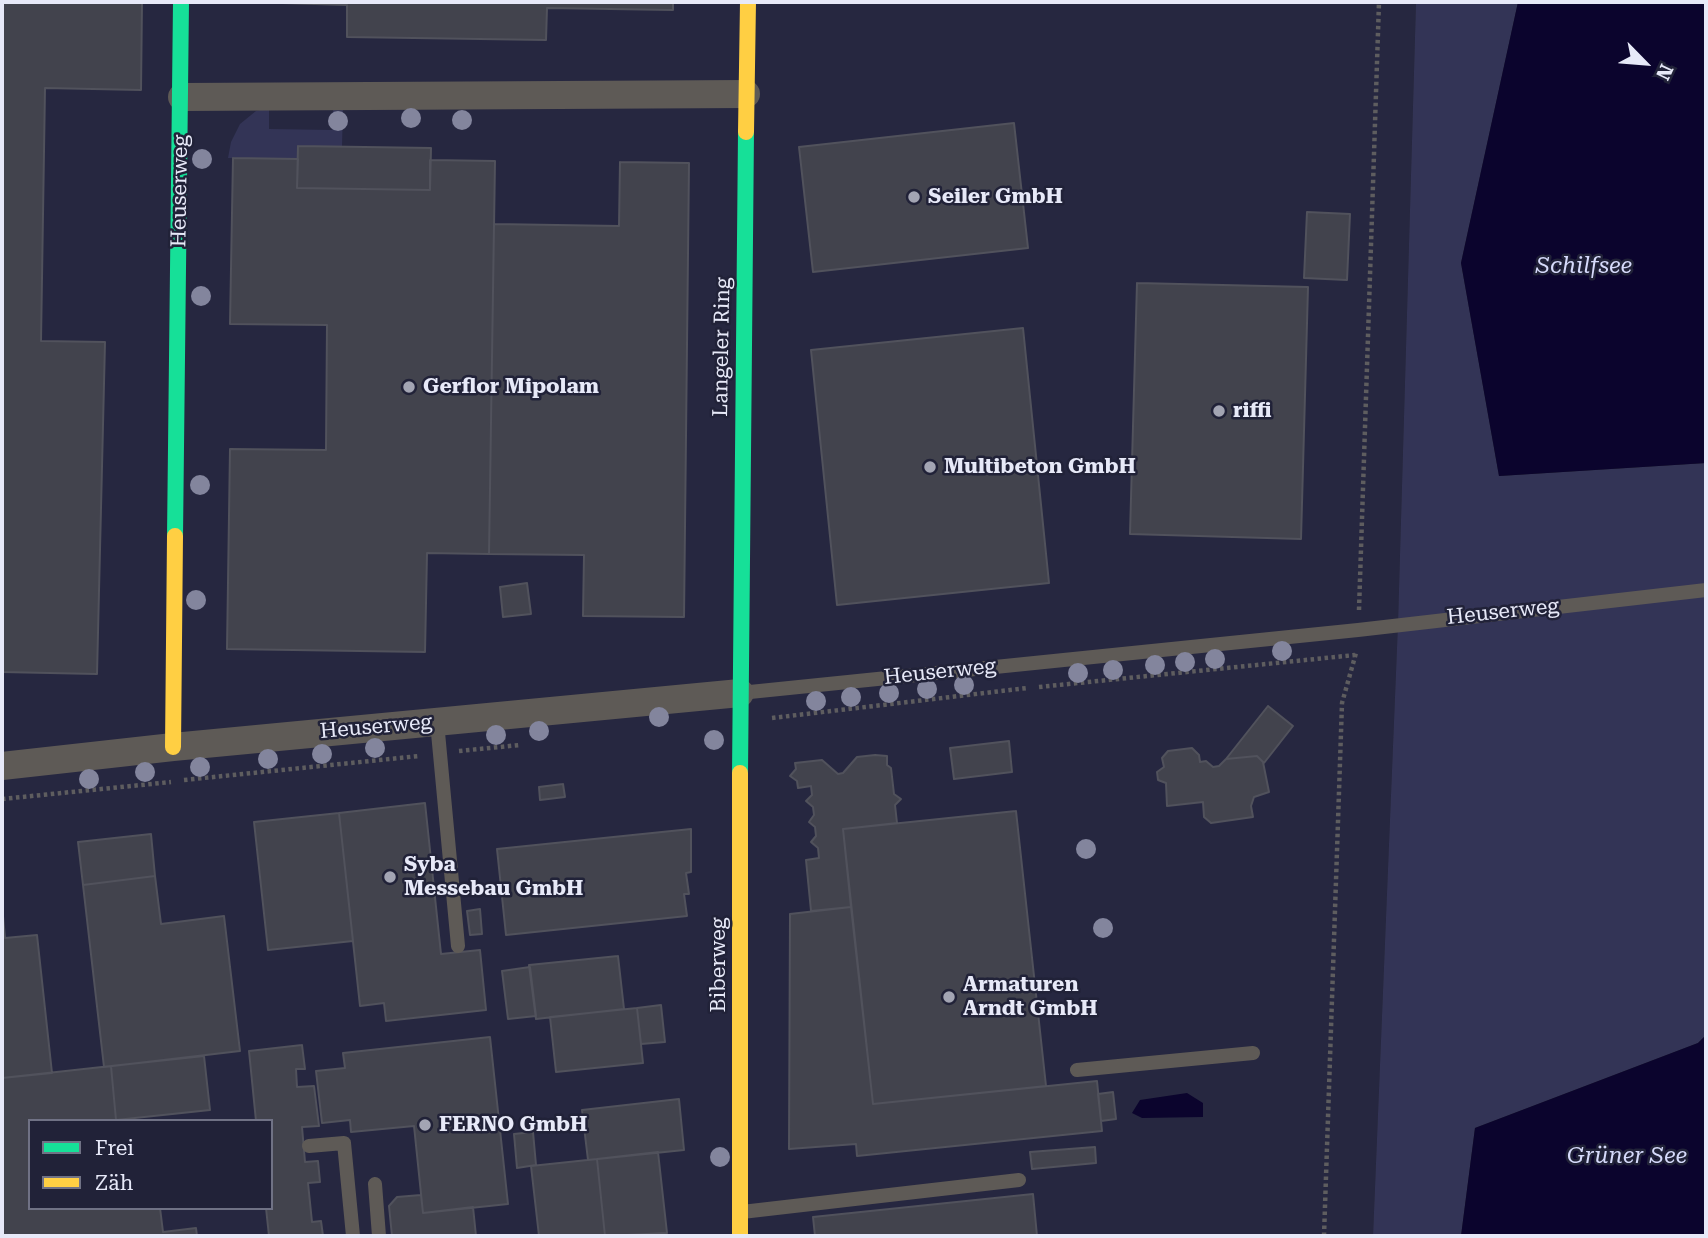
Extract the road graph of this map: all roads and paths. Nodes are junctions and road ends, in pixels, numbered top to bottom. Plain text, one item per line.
1 (181, 2) edge
2 (748, 2) edge
3 (1379, 2) edge
4 (746, 94) junction
5 (182, 97) junction
6 (1706, 590) edge
7 (1358, 630) junction
8 (740, 693) junction
9 (437, 722) junction
10 (173, 747) junction
11 (2, 766) edge
12 (457, 946) dead end
13 (1253, 1053) dead end
14 (1077, 1070) dead end
15 (309, 1146) dead end
16 (1019, 1180) dead end
17 (375, 1184) dead end
18 (740, 1212) junction
19 (353, 1236) edge
20 (379, 1236) edge
21 (740, 1236) edge
22 (1324, 1236) edge

1 - 5 street, Heuserweg
2 - 4 street, Langeler Ring
3 - 7 path
4 - 5 street
4 - 8 street, Langeler Ring
5 - 10 street, Heuserweg
6 - 7 lane, Heuserweg
7 - 8 lane, Heuserweg
7 - 22 path
8 - 9 street, Heuserweg
8 - 18 street, Biberweg
9 - 10 street, Heuserweg
9 - 12 lane
10 - 11 street, Heuserweg
13 - 14 lane
15 - 19 lane
16 - 18 lane
17 - 20 lane
18 - 21 street, Biberweg

